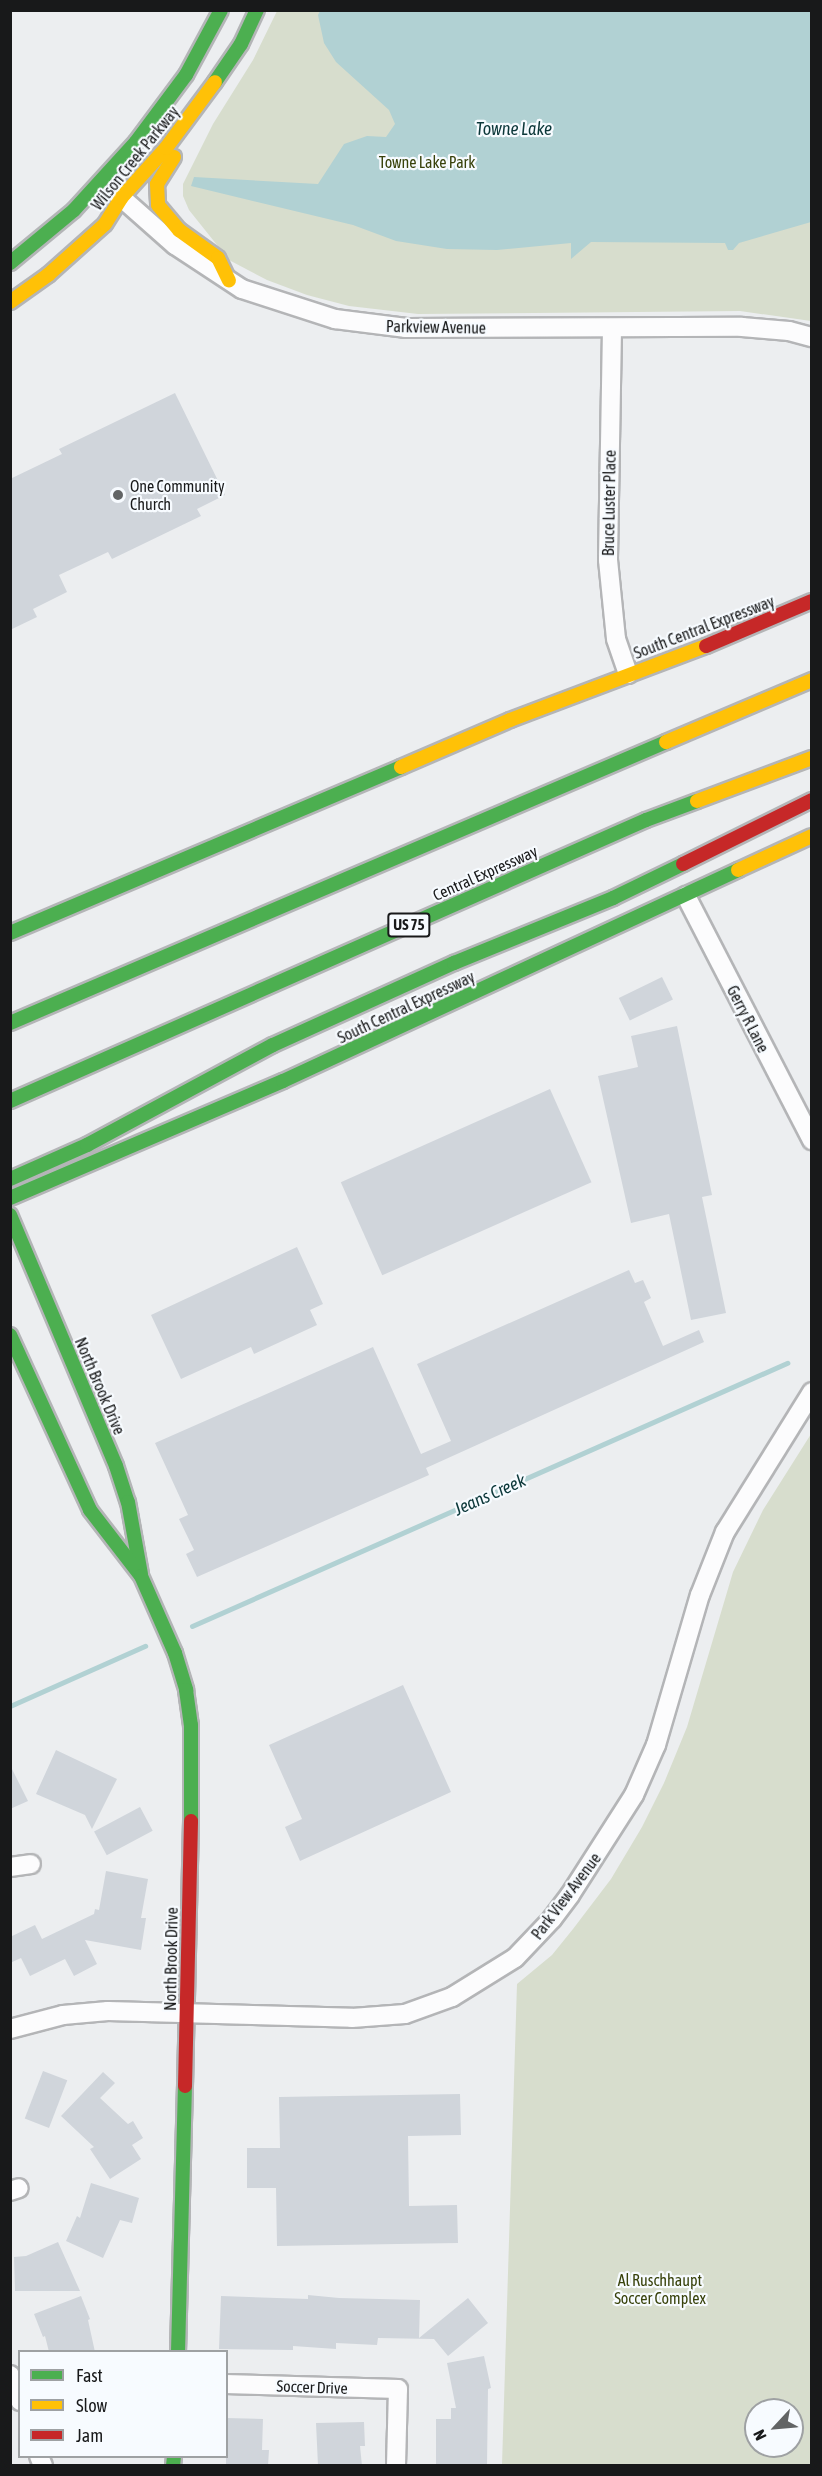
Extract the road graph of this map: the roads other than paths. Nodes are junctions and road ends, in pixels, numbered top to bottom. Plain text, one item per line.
1 (221, 10) edge
2 (258, 10) edge
3 (103, 180) junction
4 (121, 198) junction
5 (10, 263) edge
6 (229, 281) junction
7 (10, 302) edge
8 (612, 329) junction
9 (812, 337) edge
10 (812, 602) edge
11 (628, 674) junction
12 (812, 680) edge
13 (812, 758) edge
14 (812, 800) edge
15 (812, 836) edge
16 (686, 896) junction
17 (10, 933) edge
18 (10, 1023) edge
19 (10, 1101) edge
20 (812, 1140) edge
21 (10, 1179) edge
22 (10, 1198) edge
23 (10, 1215) edge
24 (10, 1335) edge
25 (812, 1392) edge
26 (141, 1576) junction
27 (31, 1864) dead end
28 (10, 1868) edge
29 (187, 2012) junction
30 (10, 2029) edge
31 (178, 2350) edge
32 (10, 2375) edge
33 (228, 2384) edge
34 (18, 2396) edge
35 (396, 2466) edge

1 - 3 main road, Wilson Creek Parkway
2 - 4 main road, Wilson Creek Parkway
2 - 6 main road
3 - 4 street, Parkview Avenue
3 - 5 main road, Wilson Creek Parkway
4 - 6 street, Parkview Avenue
4 - 7 main road, Wilson Creek Parkway
6 - 8 street, Parkview Avenue
8 - 9 street, Parkview Avenue
8 - 11 street, Bruce Luster Place
10 - 11 main road, South Central Expressway
11 - 17 main road, South Central Expressway
12 - 18 main road
13 - 19 main road, Central Expressway / US 75
14 - 21 main road
15 - 16 main road, South Central Expressway
16 - 20 street, Gerry R Lane
16 - 22 main road, South Central Expressway
23 - 26 main road, North Brook Drive
24 - 26 main road, North Brook Drive
25 - 29 street, Park View Avenue
26 - 29 main road, North Brook Drive
27 - 28 street
29 - 30 street, Park View Avenue
29 - 31 main road, North Brook Drive
32 - 34 street
33 - 35 street, Soccer Drive

